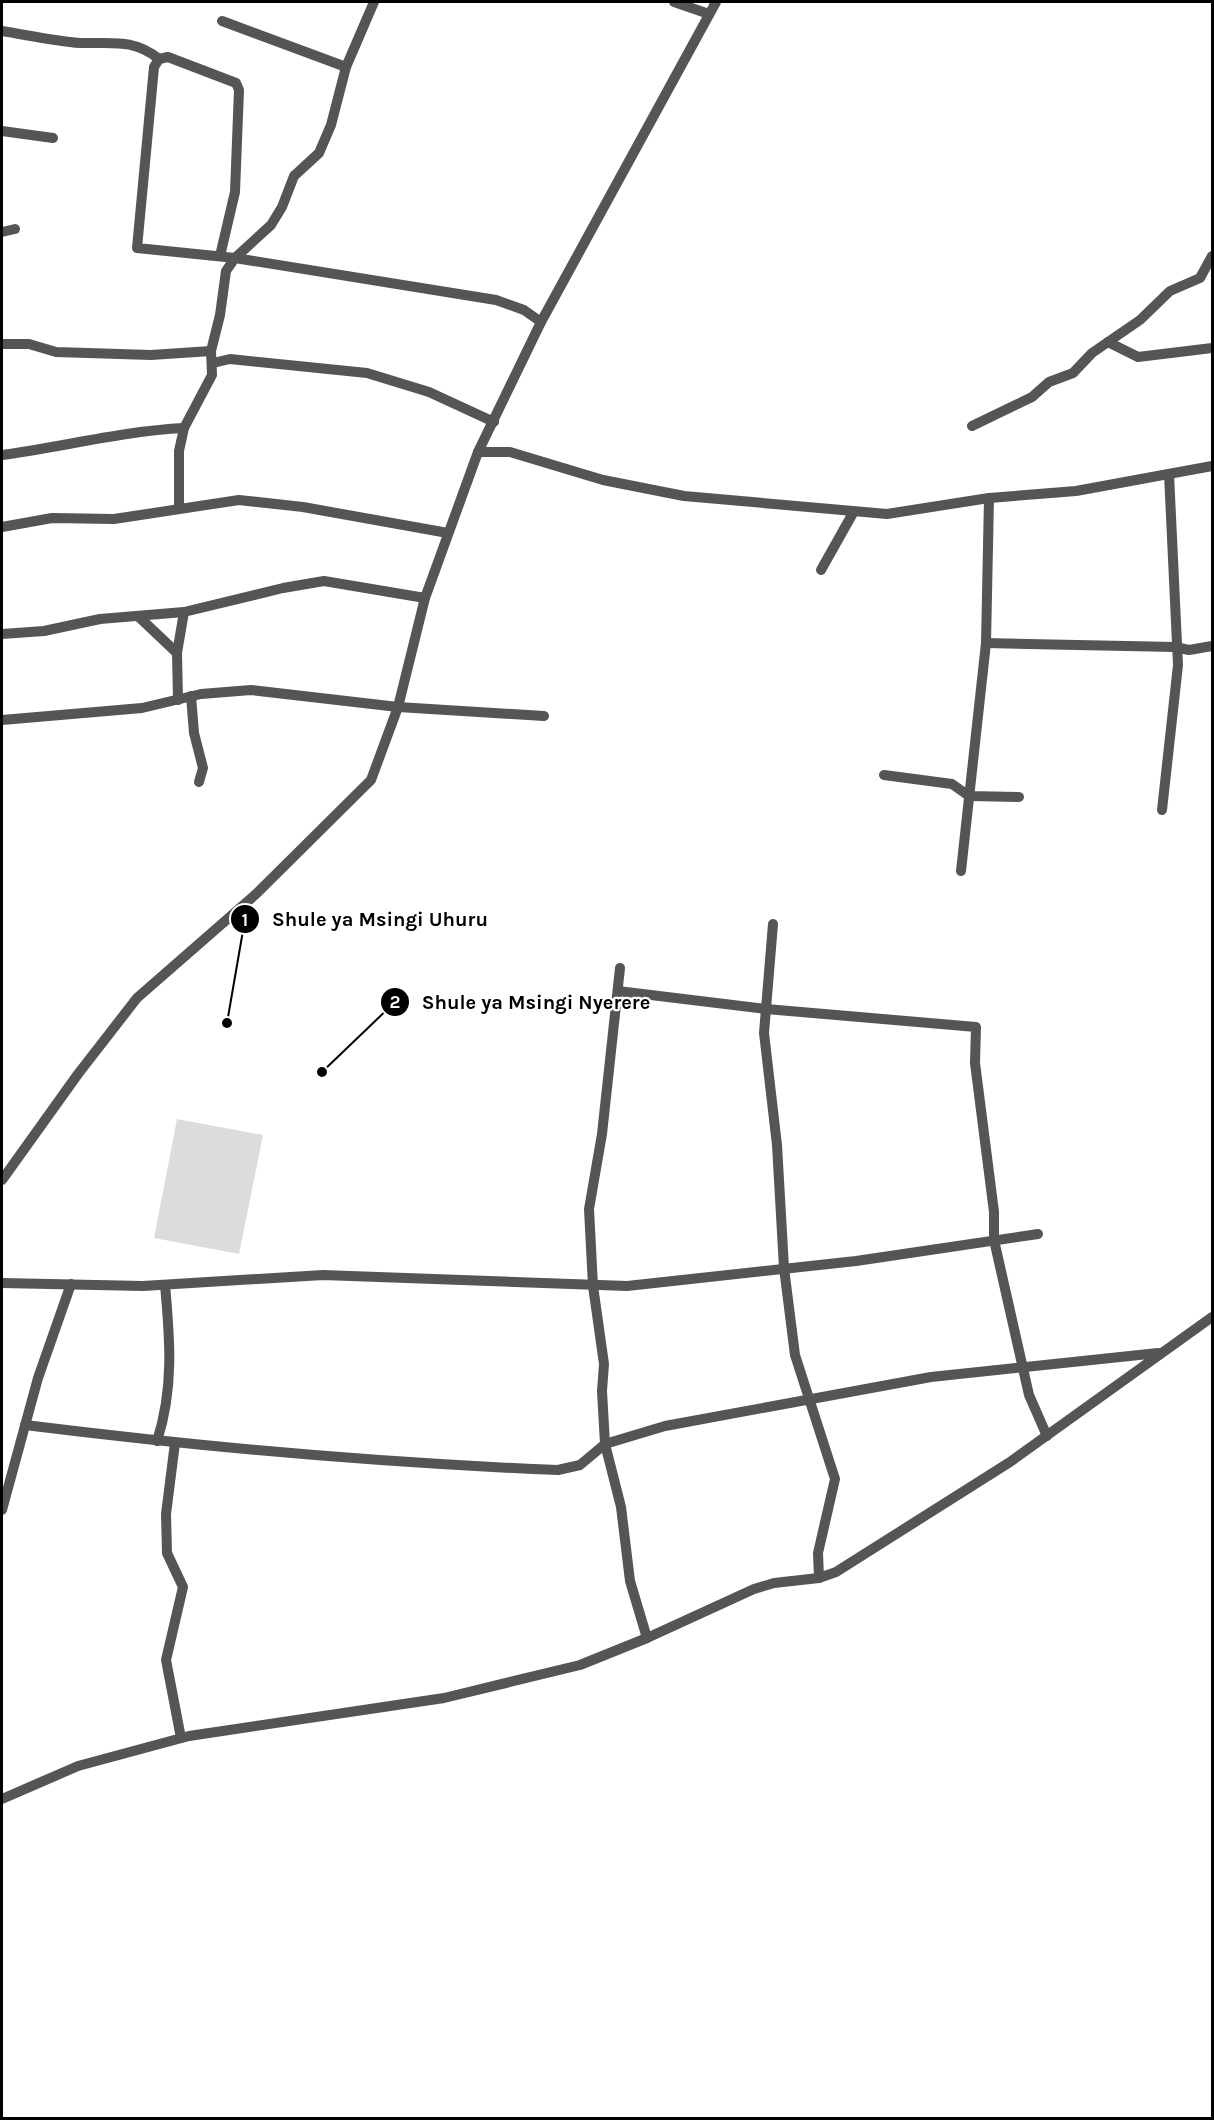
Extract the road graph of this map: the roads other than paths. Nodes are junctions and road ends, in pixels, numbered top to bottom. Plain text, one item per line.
1 (374, 2) edge
2 (674, 2) edge
3 (716, 2) edge
4 (709, 14) junction
5 (222, 21) dead end
6 (2, 31) edge
7 (159, 59) junction
8 (346, 67) junction
9 (2, 131) edge
10 (53, 138) dead end
11 (15, 229) dead end
12 (2, 232) edge
13 (220, 256) junction
14 (1212, 256) edge
15 (235, 258) junction
16 (541, 322) junction
17 (1108, 342) junction
18 (2, 344) edge
19 (1212, 348) edge
20 (211, 351) junction
21 (213, 363) junction
22 (494, 422) junction
23 (972, 426) dead end
24 (184, 428) junction
25 (478, 452) junction
26 (2, 455) edge
27 (1212, 466) edge
28 (1168, 474) junction
29 (988, 498) junction
30 (179, 508) junction
31 (853, 513) junction
32 (2, 527) edge
33 (448, 533) junction
34 (821, 570) dead end
35 (425, 598) junction
36 (184, 612) junction
37 (139, 617) junction
38 (2, 634) edge
39 (986, 643) junction
40 (1175, 646) junction
41 (1212, 646) edge
42 (177, 653) junction
43 (191, 696) junction
44 (178, 700) junction
45 (398, 707) junction
46 (544, 716) dead end
47 (2, 720) edge
48 (884, 775) dead end
49 (199, 782) dead end
50 (969, 796) junction
51 (1019, 797) dead end
52 (1162, 810) dead end
53 (961, 872) dead end
54 (773, 924) dead end
55 (620, 968) dead end
56 (618, 991) junction
57 (766, 1009) junction
58 (2, 1180) edge
59 (1038, 1234) dead end
60 (994, 1240) junction
61 (783, 1268) junction
62 (2, 1283) edge
63 (71, 1284) junction
64 (165, 1285) junction
65 (593, 1286) junction
66 (1212, 1317) edge
67 (1160, 1353) junction
68 (1023, 1367) junction
69 (809, 1400) junction
70 (25, 1425) junction
71 (1047, 1436) junction
72 (157, 1441) junction
73 (175, 1443) junction
74 (605, 1444) junction
75 (2, 1510) edge
76 (819, 1578) junction
77 (647, 1638) junction
78 (181, 1738) junction
79 (2, 1799) edge

1 - 8 street
2 - 4 street
3 - 4 street
4 - 16 street
5 - 8 street
6 - 7 street
7 - 13 street
7 - 13 street
8 - 15 street
9 - 10 street
11 - 12 street
13 - 15 street
14 - 17 street
15 - 16 street
15 - 20 street
16 - 22 street
17 - 19 street
17 - 23 street
18 - 20 street
20 - 21 street
21 - 22 street
21 - 24 street
22 - 25 street
24 - 26 street
24 - 30 street
25 - 31 street
25 - 33 street
27 - 28 street
28 - 29 street
28 - 40 street
29 - 31 street
29 - 39 street
30 - 32 street
30 - 33 street
31 - 34 street
33 - 35 street
35 - 36 street
35 - 45 street
36 - 37 street
36 - 42 street
37 - 38 street
37 - 42 street
39 - 40 street
39 - 50 street
40 - 41 street
40 - 52 street
42 - 44 street
43 - 44 street
43 - 45 street
43 - 49 street
44 - 47 street
45 - 46 street
45 - 58 street
48 - 50 street
50 - 51 street
50 - 53 street
54 - 57 street
55 - 56 street
56 - 57 street
56 - 65 street
57 - 60 street
57 - 61 street
59 - 60 street
60 - 61 street
60 - 68 street
61 - 65 street
61 - 69 street
62 - 63 street
63 - 64 street
63 - 70 street
64 - 65 street
64 - 72 street
65 - 74 street
66 - 67 street
67 - 68 street
67 - 71 street
68 - 69 street
68 - 71 street
69 - 74 street
69 - 76 street
70 - 72 street
70 - 75 street
71 - 76 street
72 - 73 street
73 - 74 street
73 - 78 street
74 - 77 street
76 - 77 street
77 - 78 street
78 - 79 street

